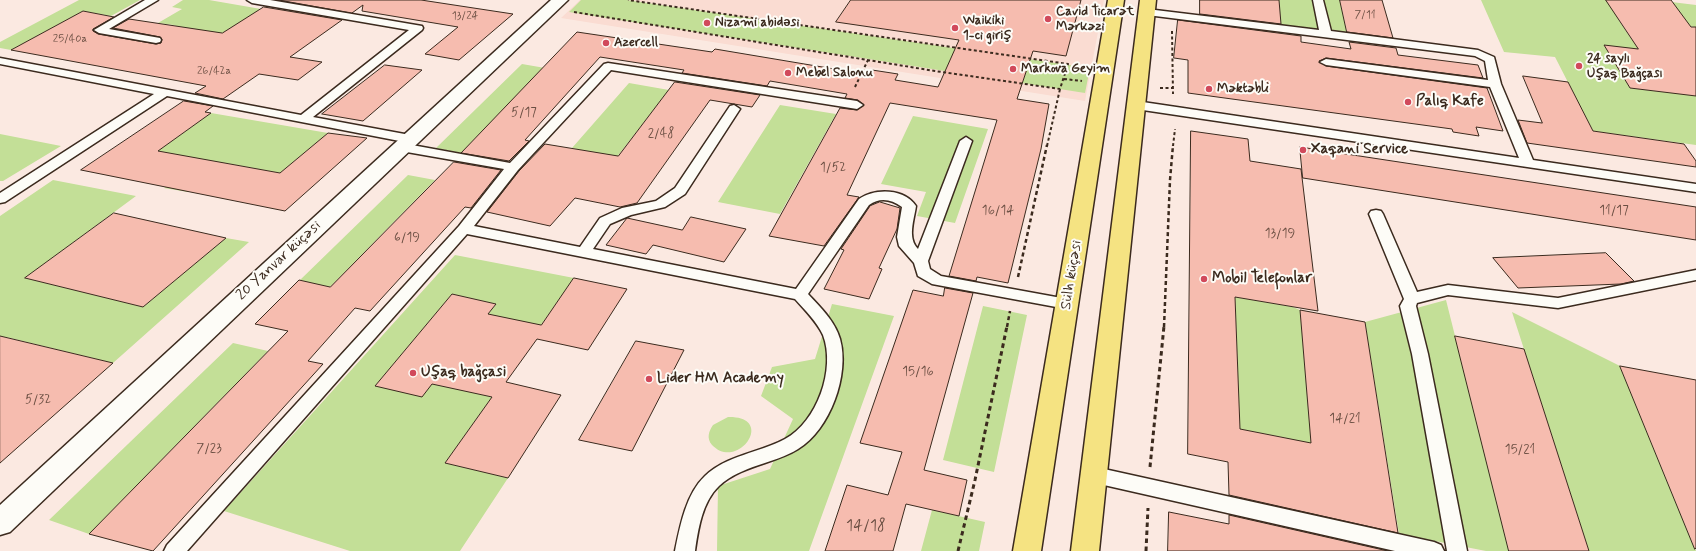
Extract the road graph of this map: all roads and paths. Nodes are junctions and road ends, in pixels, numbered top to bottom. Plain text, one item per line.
1 (153, 0) edge
2 (253, 0) edge
3 (628, 0) edge
4 (1116, 0) edge
5 (1318, 0) edge
6 (553, 3) edge
7 (1148, 6) edge
8 (1172, 15) junction
9 (1326, 35) junction
10 (156, 40) dead end
11 (868, 60) junction
12 (0, 62) edge
13 (1326, 62) dead end
14 (1495, 84) junction
15 (1060, 89) junction
16 (165, 92) junction
17 (852, 104) joint
18 (1136, 105) junction
19 (734, 109) dead end
20 (1176, 111) junction
21 (304, 118) junction
22 (966, 141) dead end
23 (406, 143) junction
24 (1528, 164) junction
25 (513, 167) junction
26 (1696, 188) edge
27 (0, 199) edge
28 (1376, 214) dead end
29 (464, 229) junction
30 (584, 252) junction
31 (921, 261) junction
32 (1696, 275) edge
33 (1014, 294) junction
34 (800, 295) junction
35 (1412, 299) junction
36 (1067, 304) junction
37 (1095, 475) junction
38 (1148, 487) junction
39 (0, 523) edge
40 (174, 551) edge
41 (685, 551) edge
42 (958, 551) edge
43 (1027, 551) edge
44 (1085, 551) edge
45 (1146, 551) edge
46 (1435, 551) edge
47 (1457, 551) edge

1 - 10 lane
2 - 21 lane
3 - 15 path
4 - 36 highway, Sülh küçəsi
5 - 9 lane
6 - 11 path
6 - 23 street, 20 Yanvar küçəsi
7 - 8 lane
7 - 18 highway
8 - 9 lane
8 - 20 path
9 - 14 lane
11 - 15 path
11 - 17 path
12 - 16 lane
13 - 14 lane
14 - 24 lane
15 - 33 path
16 - 21 lane
16 - 27 lane
17 - 25 lane
18 - 20 lane
18 - 37 highway
19 - 30 lane
20 - 24 lane
20 - 38 path
21 - 23 lane
22 - 31 lane
23 - 25 lane
23 - 39 street, 20 Yanvar küçəsi
24 - 26 lane
25 - 29 lane
28 - 35 lane
29 - 30 lane
29 - 40 lane
30 - 34 lane
31 - 33 lane
31 - 34 lane
32 - 35 lane
33 - 36 lane
33 - 42 path
34 - 41 lane
35 - 47 lane
36 - 43 highway, Sülh küçəsi
37 - 38 lane
37 - 44 highway
38 - 45 path
38 - 46 lane

